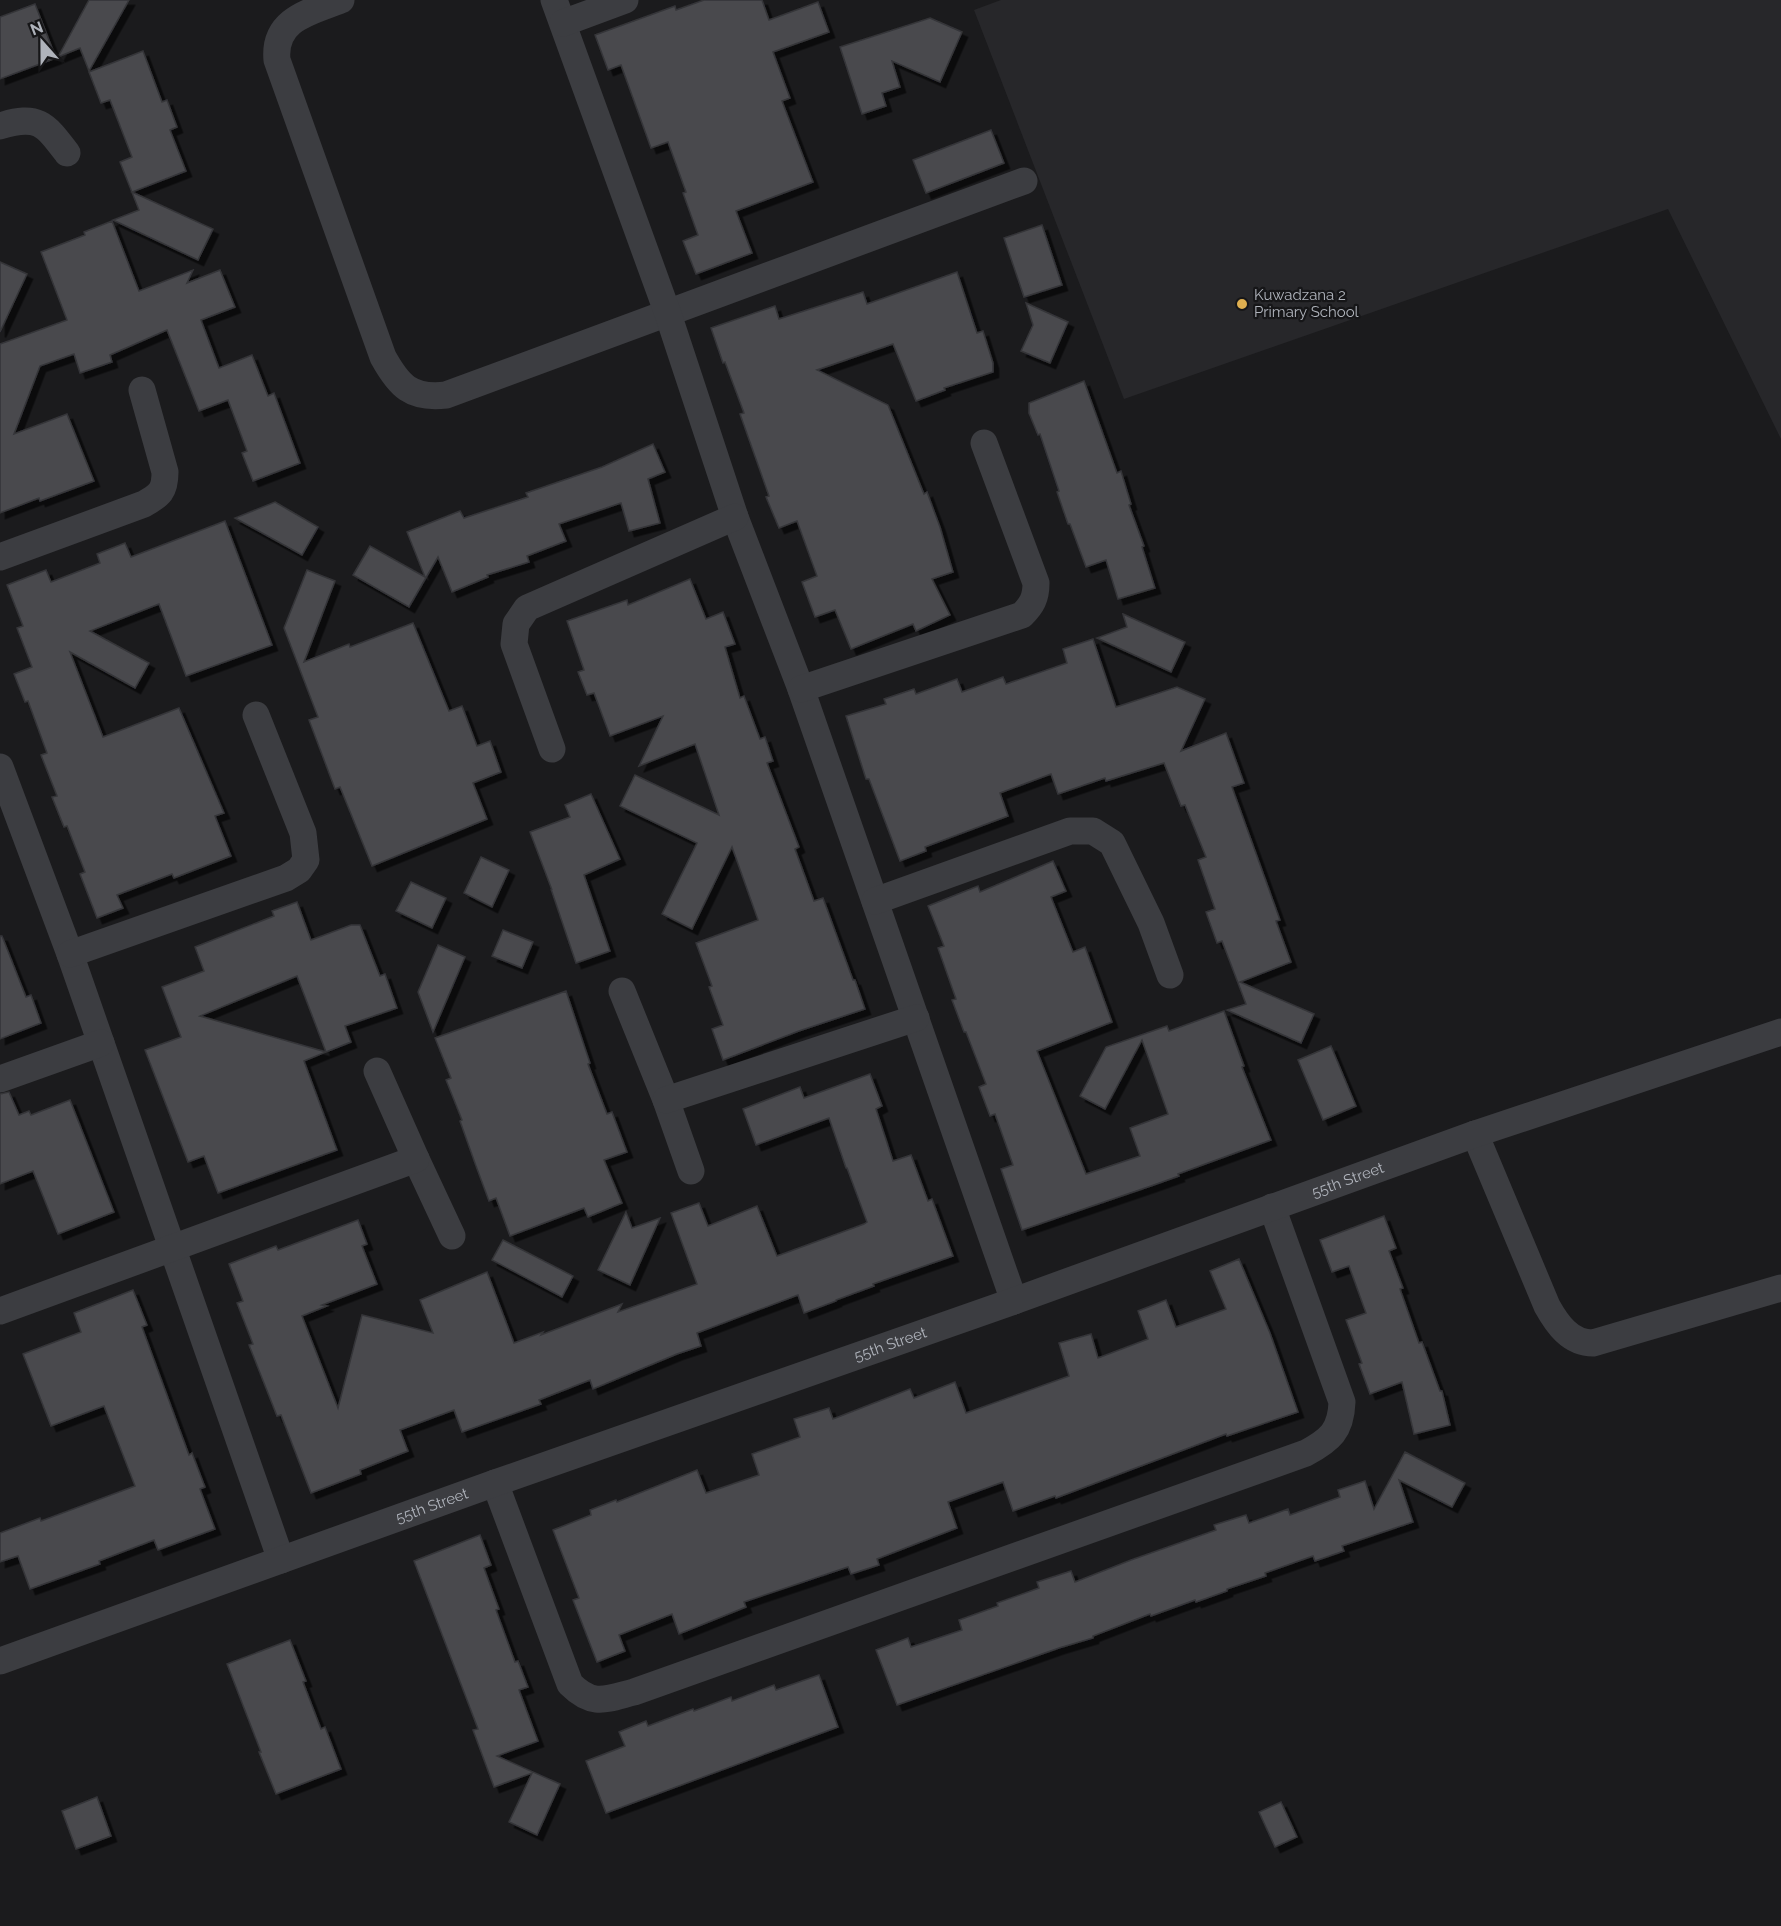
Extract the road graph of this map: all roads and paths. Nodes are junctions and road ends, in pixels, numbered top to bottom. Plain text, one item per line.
1 (341, 0) edge
2 (625, 0) edge
3 (559, 11) edge
4 (0, 126) edge
5 (67, 153) dead end
6 (1024, 181) dead end
7 (668, 314) junction
8 (142, 390) dead end
9 (984, 443) dead end
10 (735, 517) junction
11 (0, 556) edge
12 (801, 689) junction
13 (256, 715) dead end
14 (552, 750) dead end
15 (0, 767) edge
16 (875, 901) junction
17 (70, 954) junction
18 (1170, 975) dead end
19 (622, 991) dead end
20 (916, 1018) junction
21 (1781, 1032) edge
22 (101, 1043) junction
23 (377, 1071) dead end
24 (0, 1079) edge
25 (666, 1100) junction
26 (1475, 1134) junction
27 (416, 1159) junction
28 (691, 1171) dead end
29 (1272, 1207) junction
30 (452, 1236) dead end
31 (173, 1246) junction
32 (1781, 1288) edge
33 (1014, 1300) junction
34 (0, 1311) edge
35 (495, 1483) junction
36 (281, 1560) junction
37 (0, 1661) edge

1 - 7 street
2 - 3 street
3 - 7 street
4 - 5 street
6 - 7 street
7 - 10 street
8 - 11 street
9 - 12 street
10 - 12 street
10 - 14 street
12 - 16 street
13 - 17 street
15 - 17 street
16 - 18 street
16 - 20 street
17 - 22 street
19 - 25 street
20 - 25 street
20 - 33 street
21 - 26 street, 55th Street
22 - 24 street
22 - 31 street
23 - 27 street
25 - 28 street
26 - 29 street, 55th Street
26 - 32 street
27 - 30 street
27 - 31 street
29 - 33 street, 55th Street
29 - 35 street
31 - 34 street
31 - 36 street
33 - 35 street, 55th Street
35 - 36 street, 55th Street
36 - 37 street, 55th Street

